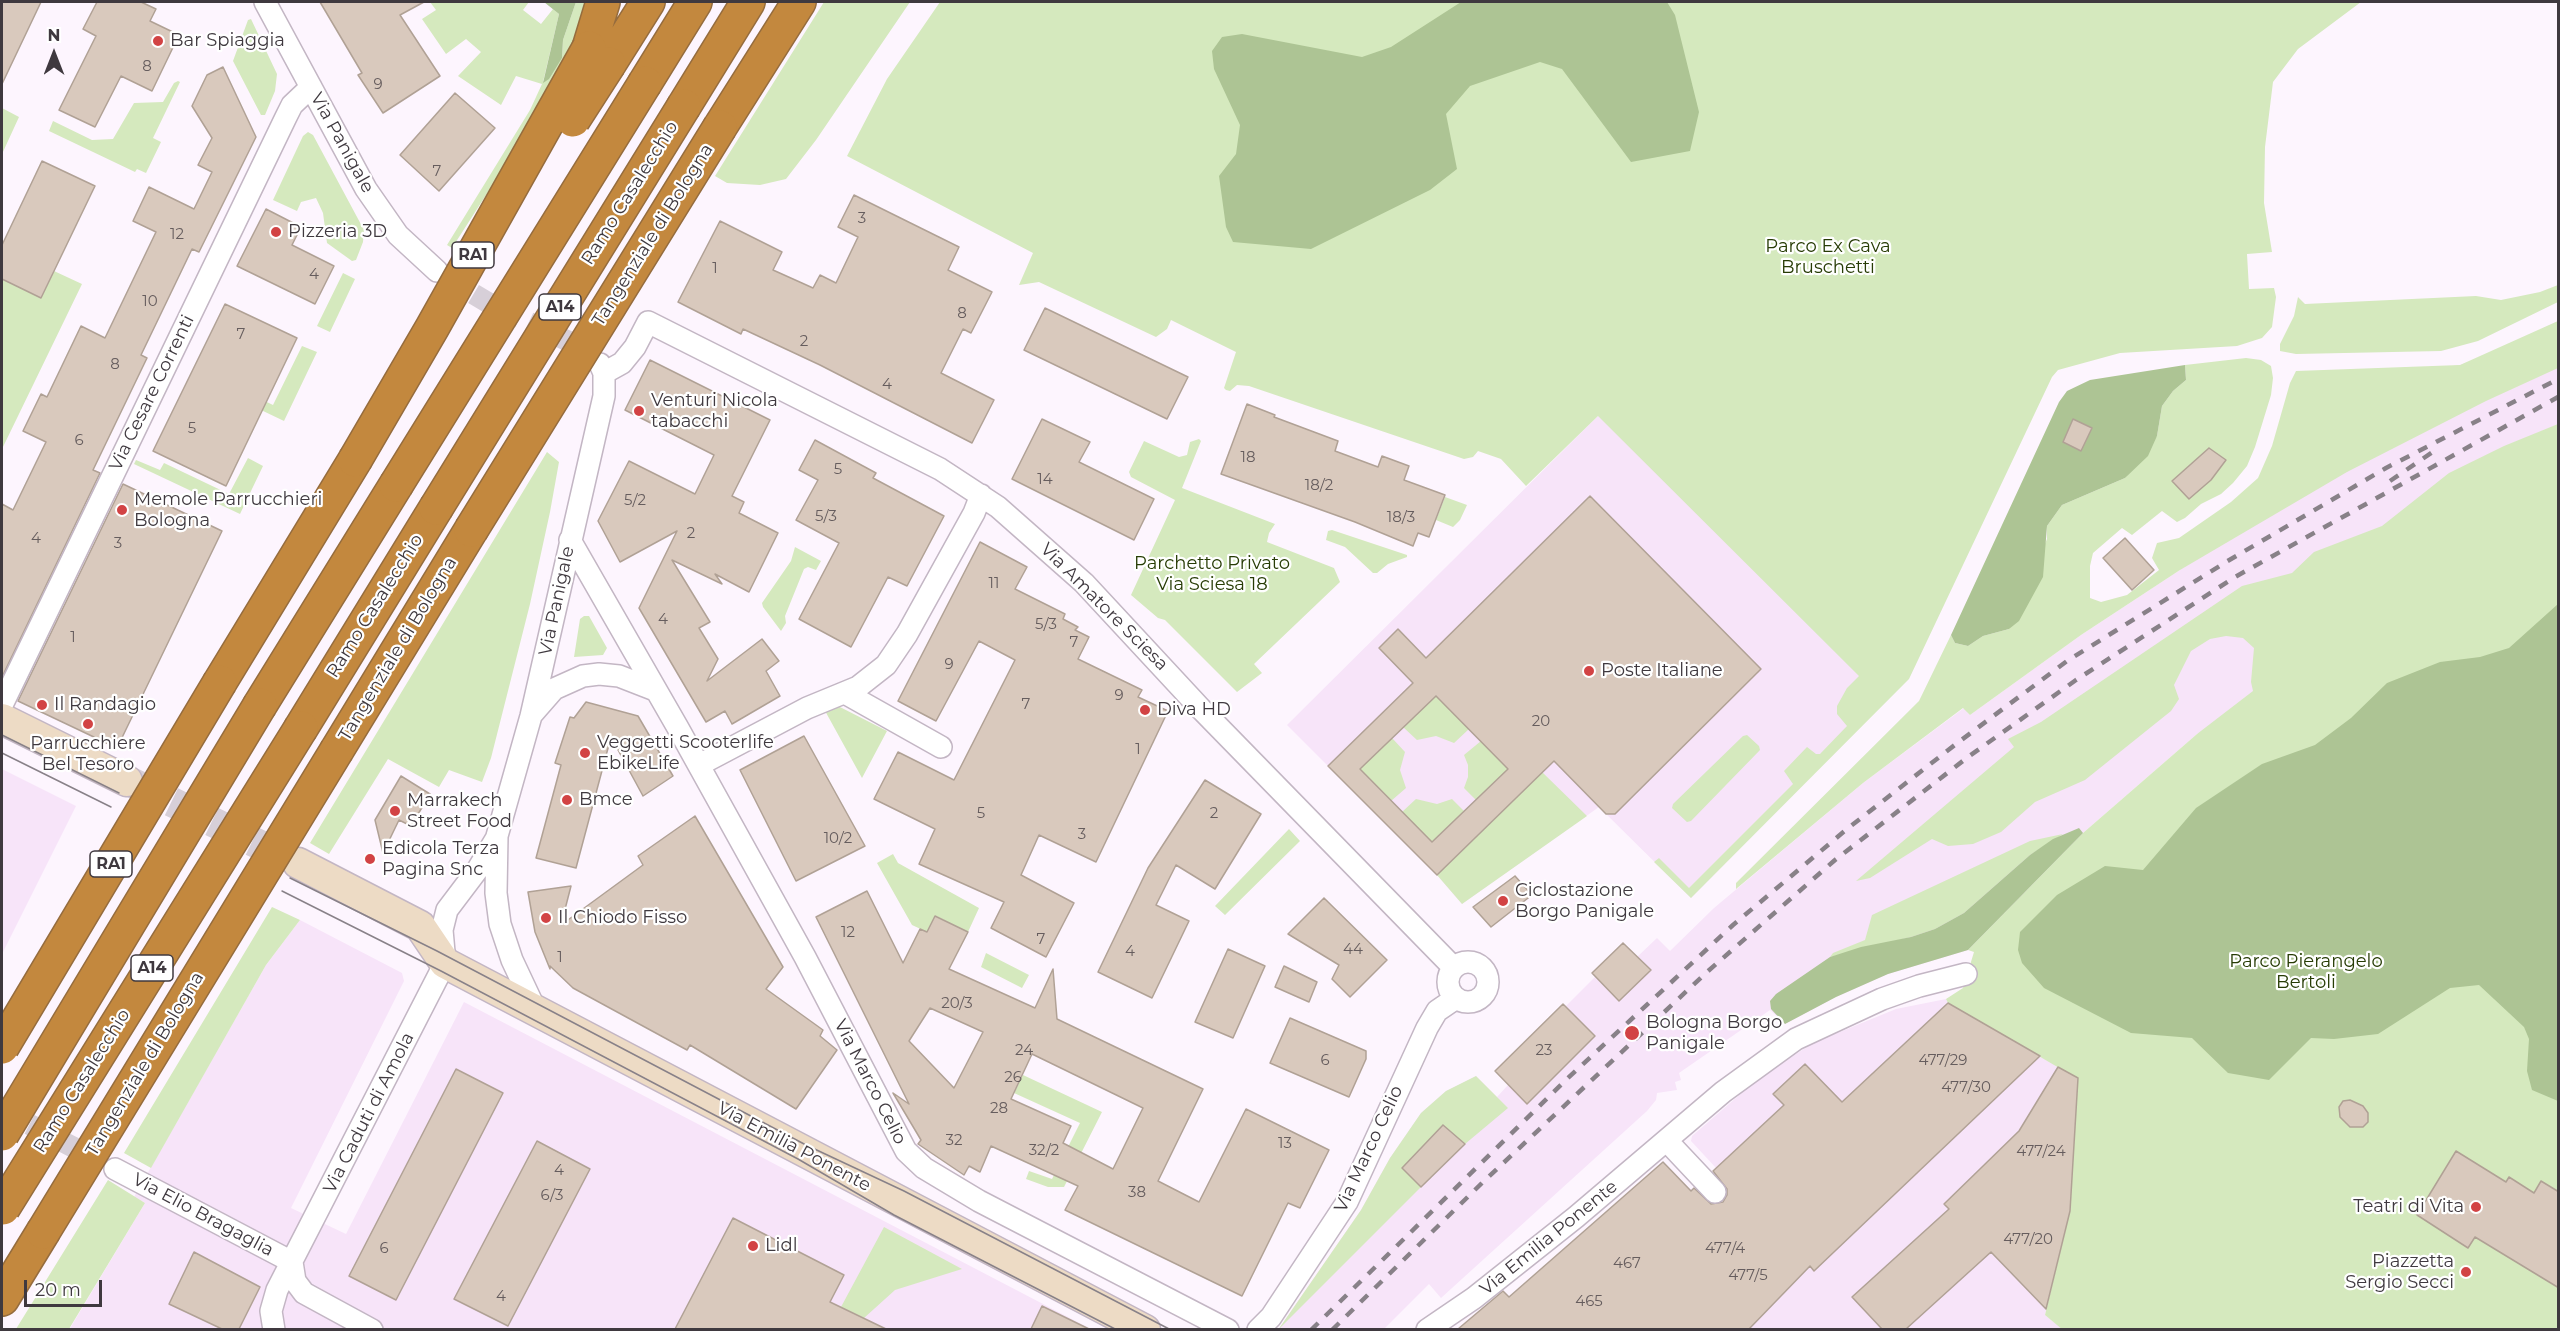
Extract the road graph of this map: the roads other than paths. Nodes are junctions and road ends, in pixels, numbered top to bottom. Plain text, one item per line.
1 (265, 2) edge
2 (603, 2) edge
3 (648, 2) edge
4 (696, 2) edge
5 (748, 2) edge
6 (800, 2) edge
7 (599, 56) junction
8 (311, 87) junction
9 (437, 271) tunnel mouth
10 (602, 369) joint
11 (981, 495) junction
12 (570, 540) junction
13 (655, 690) junction
14 (845, 693) junction
15 (2, 705) edge
16 (531, 716) junction
17 (2, 719) edge
18 (941, 747) dead end
19 (699, 765) junction
20 (127, 781) tunnel mouth
21 (498, 836) junction
22 (298, 863) tunnel mouth
23 (447, 910) junction
24 (410, 920) junction
25 (445, 963) junction
26 (1454, 968) junction
27 (1966, 974) dead end
28 (1456, 998) junction
29 (536, 1011) junction
30 (2, 1047) edge
31 (2, 1134) edge
32 (1667, 1141) junction
33 (115, 1169) tunnel mouth
34 (1715, 1192) dead end
35 (2, 1210) edge
36 (292, 1262) junction
37 (2, 1299) edge
38 (274, 1329) edge
39 (372, 1329) edge
40 (1145, 1329) edge
41 (1228, 1329) edge
42 (1258, 1329) edge
43 (1427, 1329) edge

1 - 8 street, Via Panigale
2 - 7 highway, RA1
3 - 7 highway, RA1
4 - 31 highway, A14, bridge
5 - 35 highway, Ramo Casalecchio / A14, bridge
6 - 37 highway, Tangenziale di Bologna, bridge
7 - 30 highway, RA1, bridge
8 - 9 street, Via Panigale
8 - 15 street, Via Cesare Correnti
10 - 11 street, Via Amatore Sciesa
10 - 12 street, Via Panigale
11 - 14 street
11 - 26 street, Via Amatore Sciesa
12 - 13 street, Via Marco Celio
12 - 16 street, Via Panigale
13 - 16 street
13 - 19 street, Via Marco Celio
14 - 18 street
14 - 19 street
16 - 21 street, Via Panigale
17 - 20 main road
19 - 41 street, Via Marco Celio
21 - 23 street, Via Panigale
21 - 29 street, Via Panigale
22 - 24 main road
23 - 24 street
23 - 25 street, Via Panigale
24 - 25 main road
25 - 29 main road, Via Emilia Ponente
25 - 36 street, Via Caduti di Amola
26 - 28 street
26 - 28 street
27 - 32 street, Via Emilia Ponente
28 - 42 street, Via Marco Celio
29 - 40 main road, Via Emilia Ponente
32 - 34 street
32 - 43 street, Via Emilia Ponente
33 - 36 street, Via Elio Bragaglia
36 - 38 street, Via Caduti di Amola
36 - 39 street

